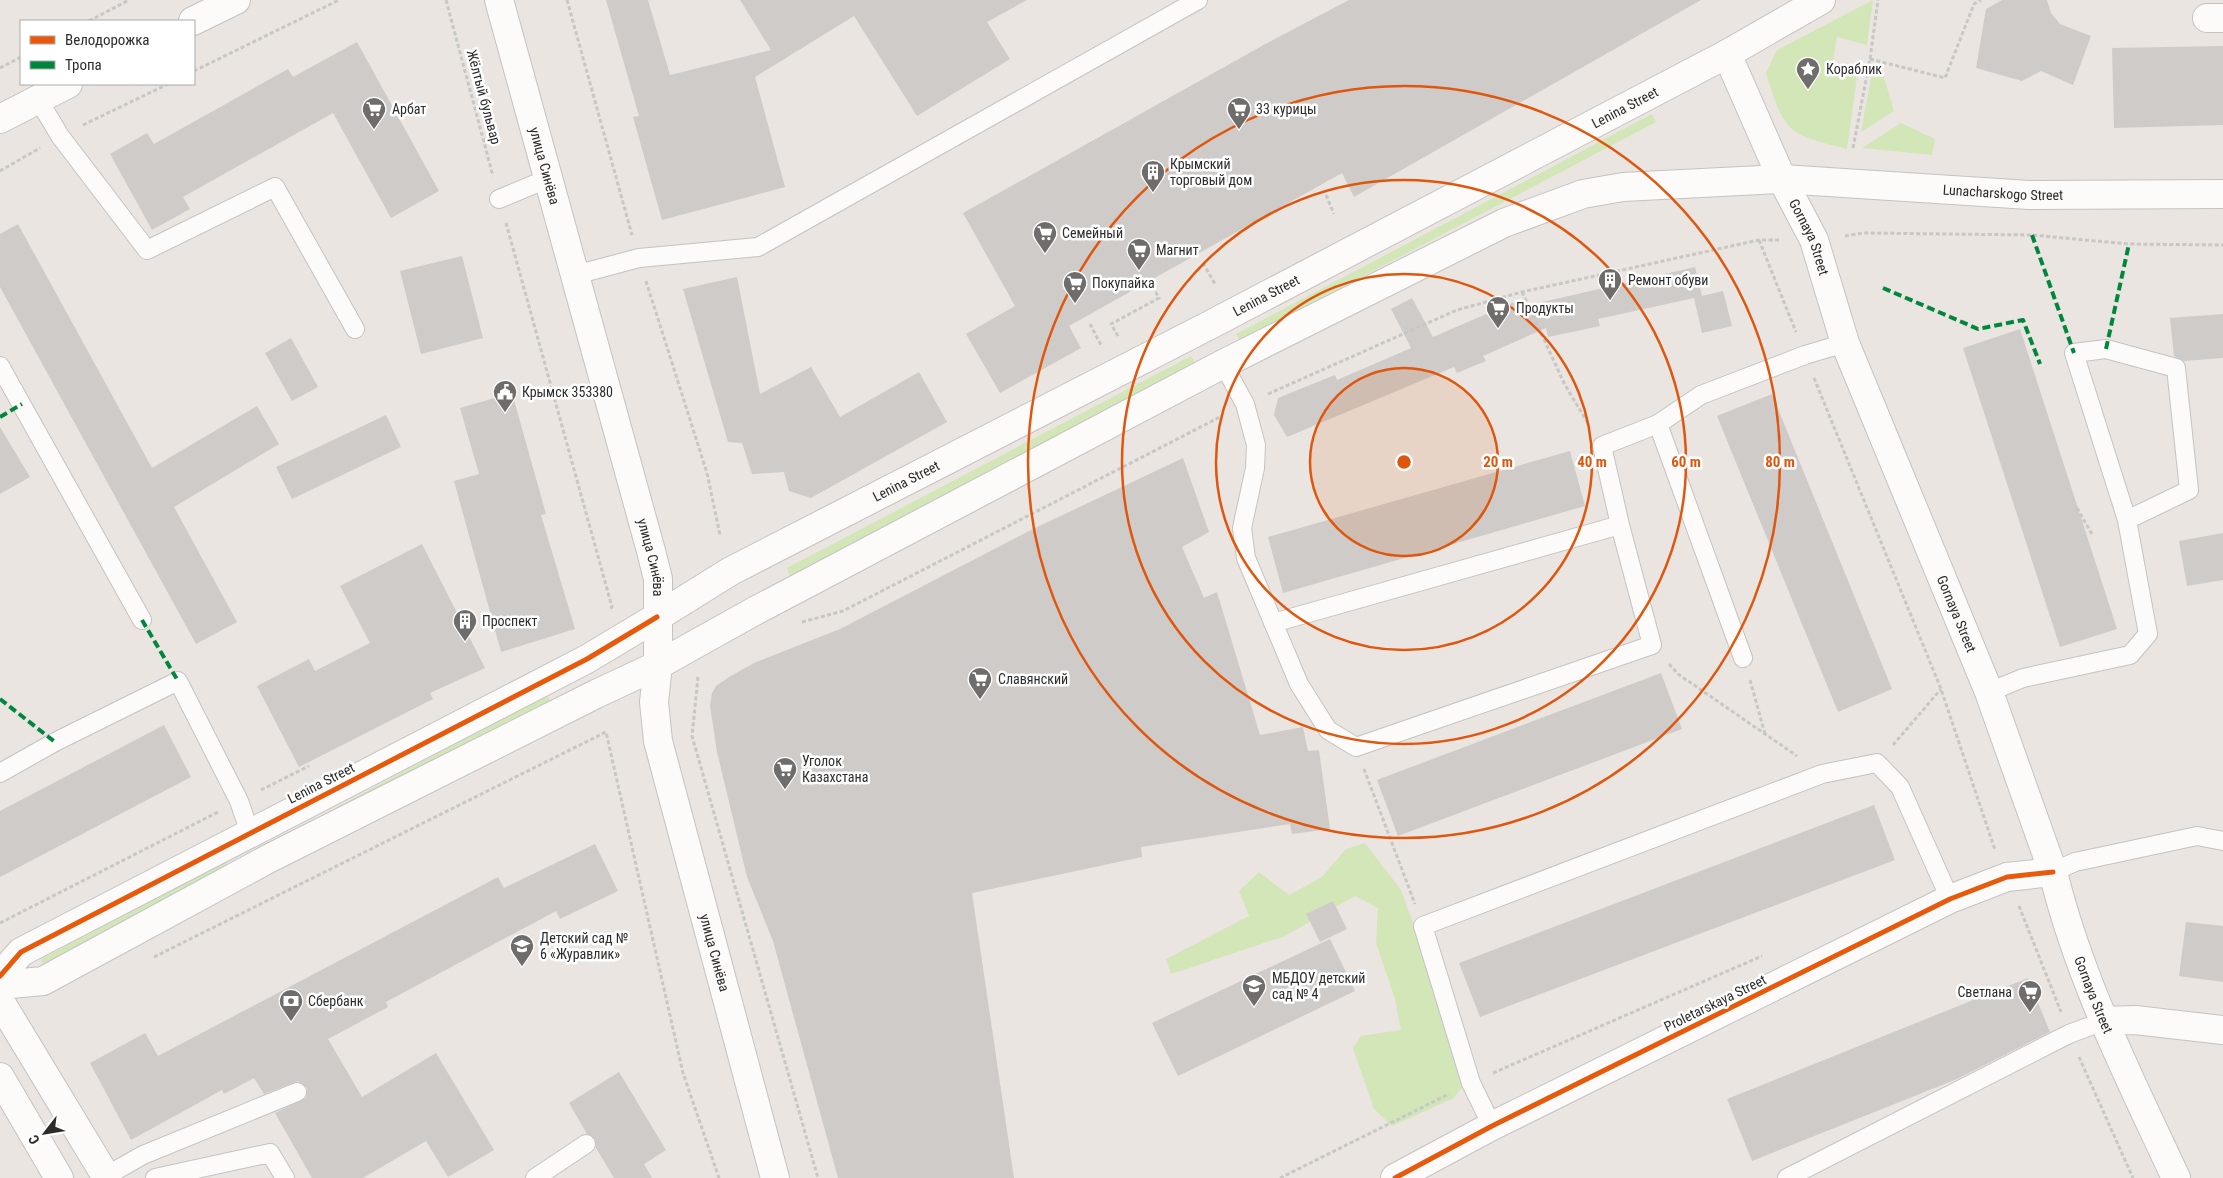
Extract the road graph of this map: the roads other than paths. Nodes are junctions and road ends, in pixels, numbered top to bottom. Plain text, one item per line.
1 (236, 0) edge
2 (499, 0) edge
3 (1198, 0) edge
4 (1821, 0) edge
5 (195, 20) edge
6 (1727, 54) junction
7 (66, 85) edge
8 (38, 99) junction
9 (0, 119) edge
10 (547, 179) junction
11 (1782, 180) junction
12 (2223, 194) edge
13 (499, 199) road end
14 (575, 275) junction
15 (1206, 327) junction
16 (355, 329) dead end
17 (1845, 344) junction
18 (1223, 364) junction
19 (0, 366) edge
20 (1658, 424) junction
21 (2127, 520) junction
22 (1620, 525) junction
23 (657, 617) junction
24 (142, 620) dead end
25 (1273, 623) junction
26 (1743, 658) road end
27 (658, 665) junction
28 (1989, 692) junction
29 (0, 773) edge
30 (250, 833) junction
31 (2223, 841) edge
32 (2053, 872) junction
33 (1950, 899) junction
34 (0, 976) edge
35 (0, 985) edge
36 (0, 1001) edge
37 (2104, 1022) junction
38 (2223, 1030) edge
39 (0, 1077) edge
40 (297, 1092) dead end
41 (1492, 1126) junction
42 (586, 1144) dead end
43 (107, 1177) edge
44 (59, 1178) edge
45 (155, 1178) edge
46 (286, 1178) edge
47 (535, 1178) edge
48 (775, 1178) edge
49 (1395, 1178) edge
50 (1787, 1178) edge
51 (2176, 1178) edge

1 - 5 main road
2 - 10 main road, улица Синёва
3 - 14 lane
4 - 6 main road, Lenina Street
6 - 11 main road, Gornaya Street
6 - 15 main road, Lenina Street
7 - 8 main road
8 - 9 main road
8 - 16 lane
10 - 13 lane
10 - 14 main road, улица Синёва
11 - 12 main road, Lunacharskogo Street
11 - 17 main road, Gornaya Street
11 - 18 main road
14 - 23 main road, улица Синёва
15 - 18 main road
15 - 23 main road, Lenina Street
17 - 20 lane
17 - 28 main road, Gornaya Street
18 - 25 lane
18 - 27 main road
19 - 24 lane
20 - 22 lane
20 - 26 lane
21 - 21 lane
21 - 28 lane
22 - 25 lane
22 - 25 lane
23 - 27 main road, улица Синёва
23 - 30 main road, Lenina Street
27 - 35 main road
27 - 48 main road, улица Синёва
28 - 32 main road, Gornaya Street
29 - 30 lane
30 - 34 main road, Lenina Street
31 - 32 lane
32 - 33 main road, Proletarskaya Street
32 - 37 main road, Gornaya Street
33 - 41 main road, Proletarskaya Street
33 - 41 lane
36 - 43 main road
37 - 38 main road
37 - 50 lane
37 - 51 main road, Gornaya Street
39 - 44 main road
40 - 43 lane
41 - 49 main road, Proletarskaya Street
42 - 47 lane
45 - 46 lane

